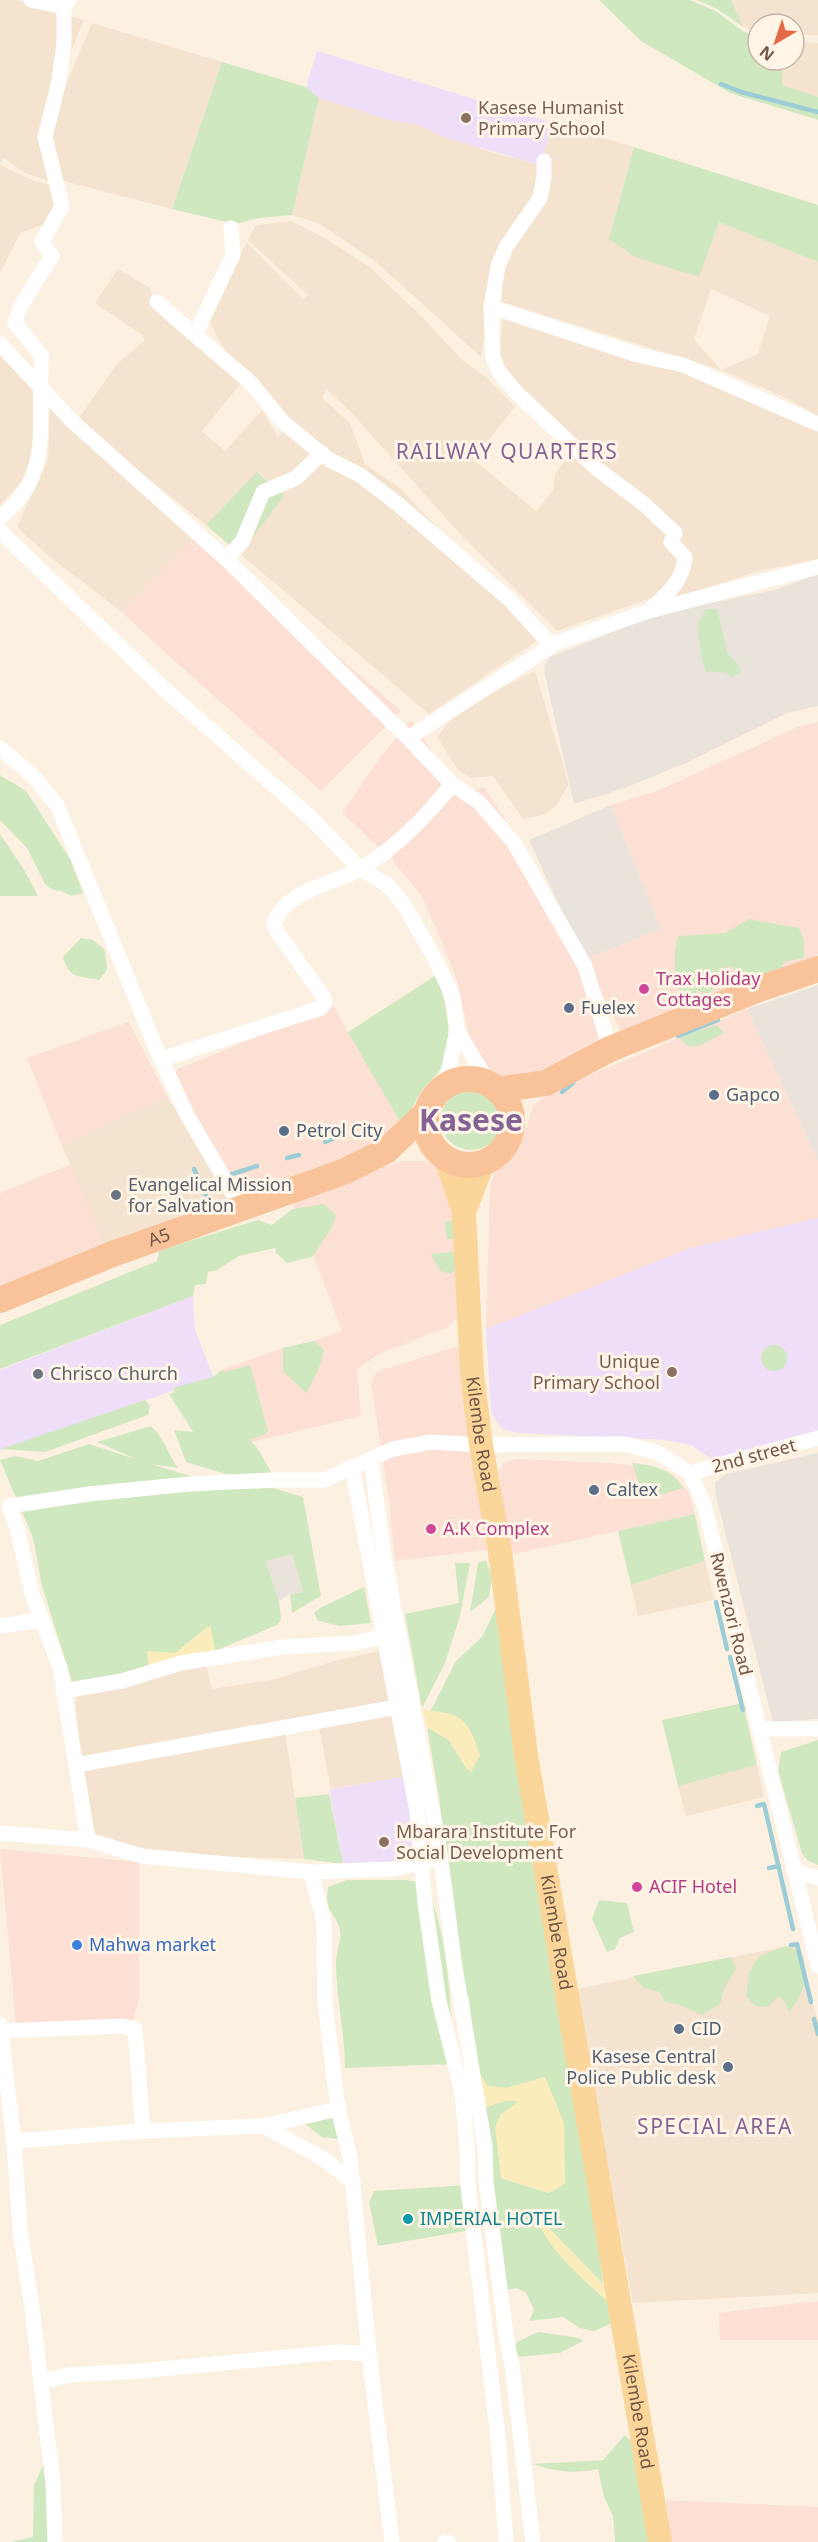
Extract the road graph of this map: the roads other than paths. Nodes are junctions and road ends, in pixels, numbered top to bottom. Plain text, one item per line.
1 (31, 0) edge
2 (67, 3) edge
3 (544, 161) dead end
4 (231, 228) dead end
5 (158, 302) dead end
6 (490, 308) junction
7 (195, 335) junction
8 (0, 344) edge
9 (40, 386) junction
10 (818, 424) edge
11 (322, 453) junction
12 (0, 518) edge
13 (0, 531) edge
14 (226, 559) junction
15 (818, 567) edge
16 (649, 611) junction
17 (551, 645) junction
18 (408, 738) junction
19 (0, 748) edge
20 (452, 784) junction
21 (360, 869) junction
22 (818, 969) edge
23 (457, 1030) junction
24 (610, 1050) junction
25 (162, 1059) junction
26 (546, 1083) junction
27 (445, 1086) junction
28 (494, 1088) junction
29 (427, 1112) junction
30 (511, 1131) junction
31 (386, 1151) junction
32 (441, 1155) junction
33 (483, 1163) junction
34 (242, 1209) junction
35 (464, 1212) junction
36 (0, 1300) edge
37 (818, 1438) edge
38 (481, 1445) junction
39 (371, 1460) junction
40 (352, 1467) junction
41 (690, 1473) junction
42 (41, 1620) junction
43 (0, 1626) edge
44 (391, 1633) junction
45 (63, 1691) junction
46 (397, 1707) junction
47 (759, 1729) junction
48 (818, 1729) edge
49 (76, 1766) junction
50 (0, 1833) edge
51 (88, 1840) junction
52 (440, 1859) junction
53 (422, 1862) junction
54 (794, 1871) junction
55 (311, 1872) junction
56 (818, 1878) edge
57 (818, 1966) edge
58 (1, 2027) edge
59 (338, 2109) junction
60 (263, 2126) junction
61 (143, 2131) junction
62 (14, 2141) junction
63 (353, 2182) junction
64 (369, 2354) junction
65 (41, 2382) junction
66 (55, 2542) edge
67 (392, 2542) edge
68 (506, 2542) edge
69 (533, 2542) edge
70 (660, 2542) edge

1 - 2 street
2 - 9 street
3 - 6 street
4 - 7 street
5 - 7 street
6 - 10 street
6 - 16 street
7 - 11 street
8 - 9 street
9 - 12 street
9 - 14 street
11 - 14 street
11 - 17 street
13 - 21 street
14 - 18 street
15 - 16 street
16 - 17 street
17 - 18 street
18 - 20 street
19 - 25 street
20 - 21 street
20 - 24 street
21 - 23 street
21 - 25 street
22 - 24 highway
23 - 27 street
23 - 28 street
24 - 26 highway
25 - 34 street
26 - 28 highway
26 - 30 highway, Kilembe Road
27 - 28 highway
27 - 29 highway, A5
28 - 30 highway
29 - 31 highway, A5 / A5
29 - 32 highway, Kilembe Road
30 - 33 highway, Kilembe Road
31 - 32 highway, A5 / A5
31 - 34 highway, A5 / A5
32 - 33 highway, A5
32 - 35 main road, Kilembe Road
33 - 35 main road, Kilembe Road
34 - 36 highway, A5 / A5
35 - 38 main road, Kilembe Road
37 - 41 street, 2nd street
38 - 39 street
38 - 41 street
38 - 70 main road, Kilembe Road
39 - 40 street
39 - 44 street
40 - 42 street
40 - 44 street
41 - 47 street, Rwenzori Road
42 - 43 street
42 - 45 street
44 - 45 street
44 - 46 street
44 - 52 street
45 - 49 street
46 - 49 street
46 - 53 street
47 - 48 street
47 - 54 street, Rwenzori Road
49 - 51 street
50 - 51 street
51 - 55 street
52 - 53 street
52 - 69 street
53 - 55 street
53 - 68 street
54 - 56 street
54 - 57 street, Rwenzori Road
55 - 59 street
58 - 61 street
58 - 62 street
59 - 60 street
59 - 63 street
60 - 61 street
60 - 63 street
61 - 62 street
62 - 65 street
63 - 64 street
64 - 65 street
64 - 67 street
65 - 66 street

